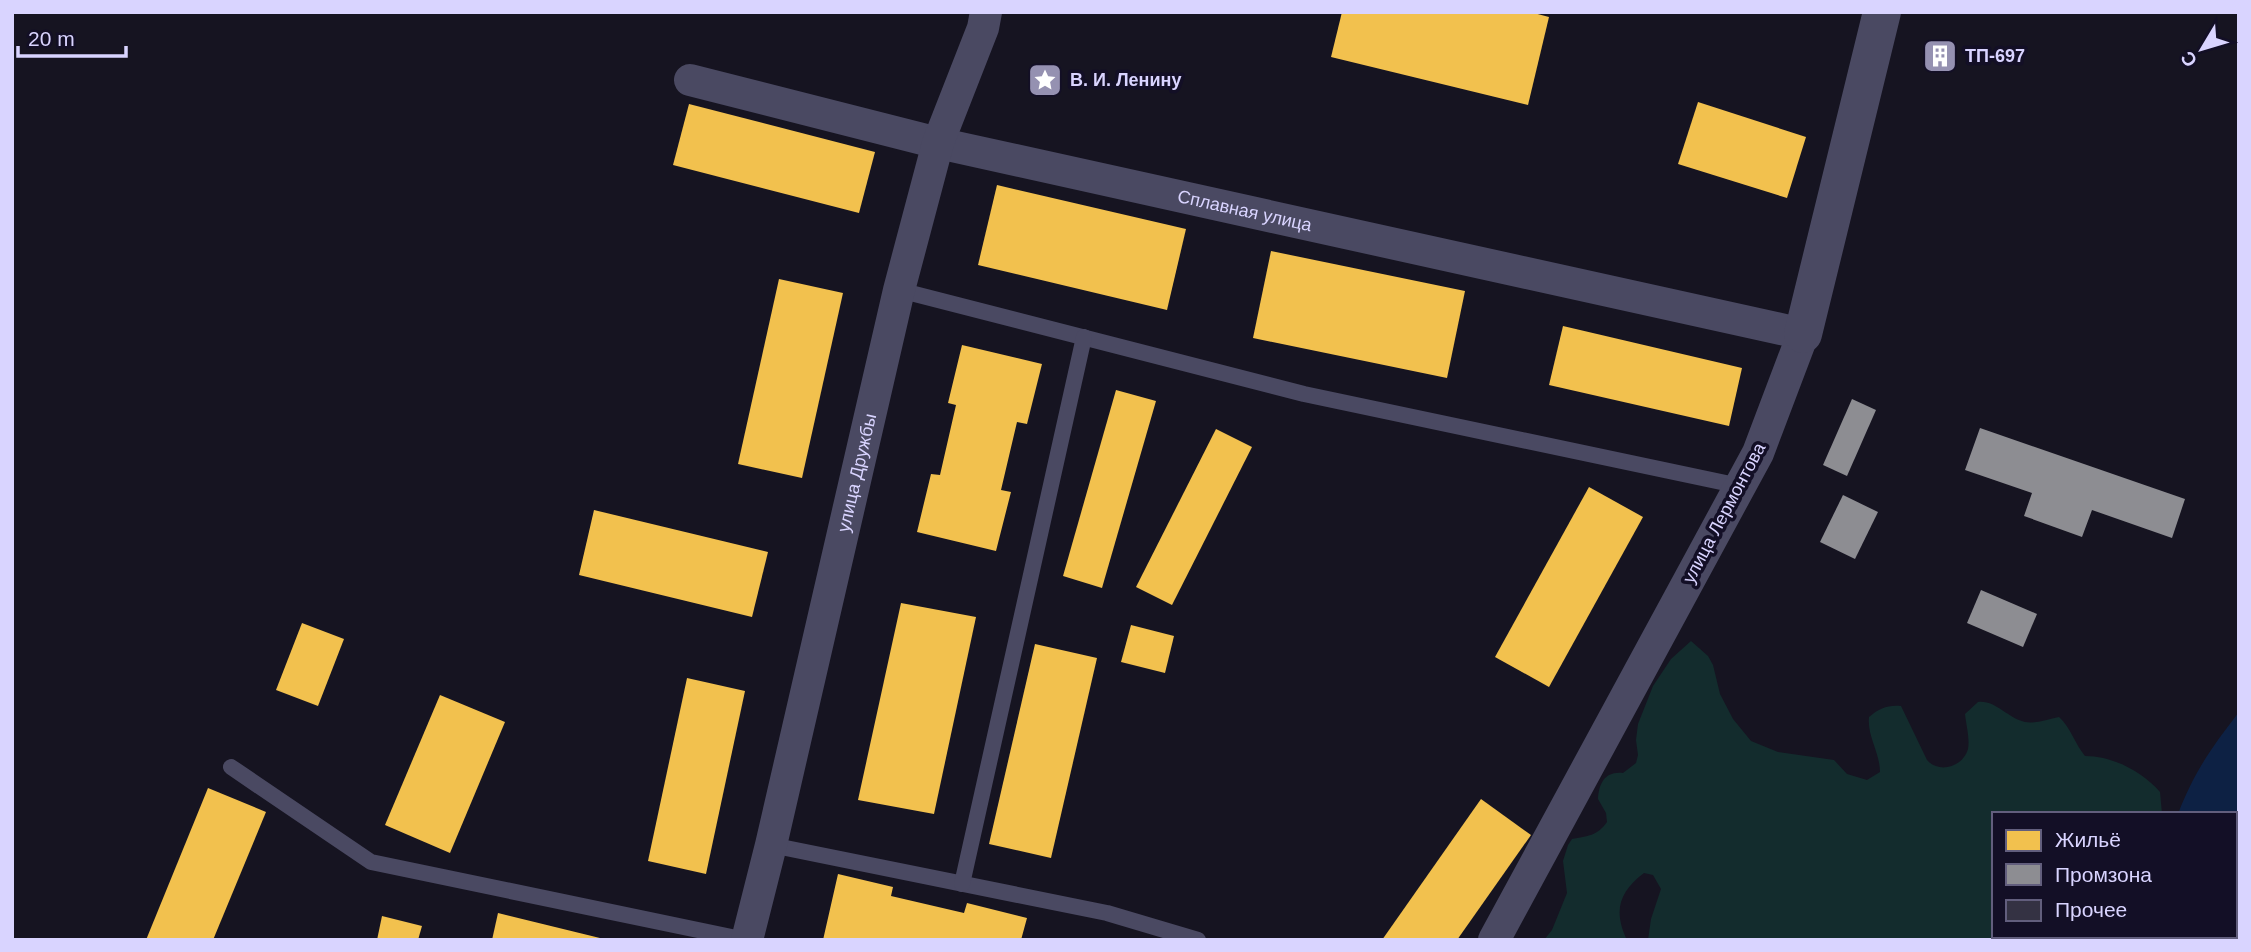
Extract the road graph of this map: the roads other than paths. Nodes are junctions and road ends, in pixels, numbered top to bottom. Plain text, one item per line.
1 (986, 12) edge
2 (1882, 12) edge
3 (690, 80) dead end
4 (938, 143) junction
5 (899, 290) junction
6 (1803, 334) junction
7 (1084, 338) junction
8 (1740, 486) junction
9 (231, 767) dead end
10 (771, 845) junction
11 (962, 884) junction
12 (747, 940) edge
13 (1198, 940) edge
14 (1494, 940) edge

1 - 4 street, улица Дружбы
2 - 6 street, улица Лермонтова
3 - 4 street, Сплавная улица
4 - 5 street, улица Дружбы
4 - 6 street, Сплавная улица
5 - 7 lane
5 - 10 street, улица Дружбы
6 - 8 street, улица Лермонтова
7 - 8 lane
7 - 11 lane
8 - 14 street, улица Лермонтова
9 - 12 lane
10 - 11 lane
10 - 12 street, улица Дружбы
11 - 13 lane

